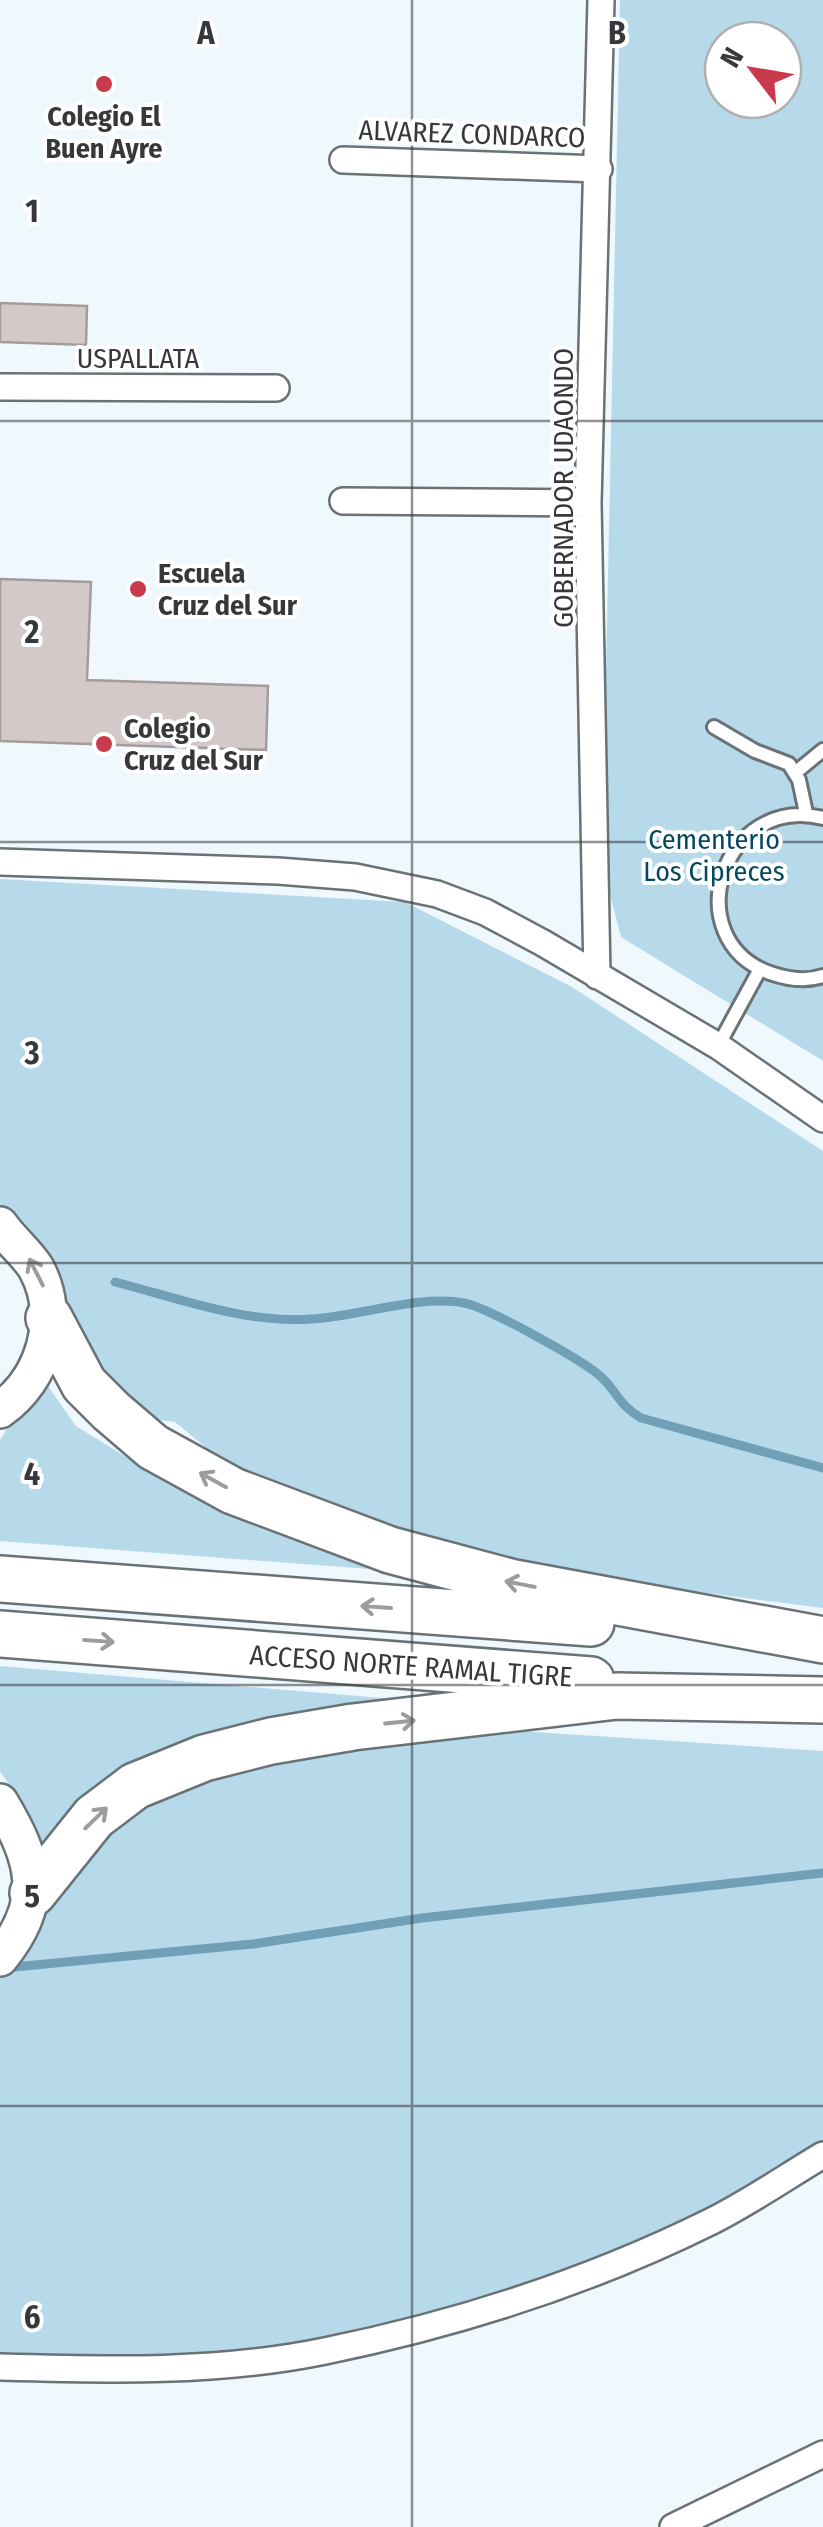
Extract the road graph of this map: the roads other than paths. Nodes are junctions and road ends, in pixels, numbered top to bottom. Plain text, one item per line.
1 (601, 0) edge
2 (344, 160) dead end
3 (599, 169) junction
4 (0, 387) edge
5 (276, 388) dead end
6 (343, 501) dead end
7 (588, 503) junction
8 (714, 727) dead end
9 (823, 750) edge
10 (796, 772) junction
11 (806, 814) junction
12 (823, 818) edge
13 (0, 862) edge
14 (760, 970) junction
15 (597, 976) junction
16 (823, 976) edge
17 (718, 1046) junction
18 (823, 1119) edge
19 (2, 1230) edge
20 (49, 1318) junction
21 (4, 1411) edge
22 (1, 1580) edge
23 (1, 1634) edge
24 (823, 1640) edge
25 (823, 1699) edge
26 (5, 1812) edge
27 (33, 1892) junction
28 (1, 1957) edge
29 (823, 2155) edge
30 (0, 2367) edge
31 (823, 2454) edge
32 (688, 2524) edge

1 - 3 street, GOBERNADOR UDAONDO
2 - 3 street, ALVAREZ CONDARCO
3 - 7 street, GOBERNADOR UDAONDO
4 - 5 street, USPALLATA
6 - 7 street
7 - 15 street, GOBERNADOR UDAONDO
8 - 10 lane
9 - 10 lane
10 - 11 lane
11 - 12 lane
11 - 14 lane
13 - 15 street
14 - 16 lane
14 - 17 lane
15 - 17 street
17 - 18 street
20 -> 19 main road
20 - 21 main road
24 -> 20 highway
24 -> 22 highway, ACCESO NORTE RAMAL TIGRE
23 -> 25 highway, ACCESO NORTE RAMAL TIGRE
27 -> 25 highway
26 - 27 main road
27 - 28 main road
29 - 30 street
31 - 32 street

